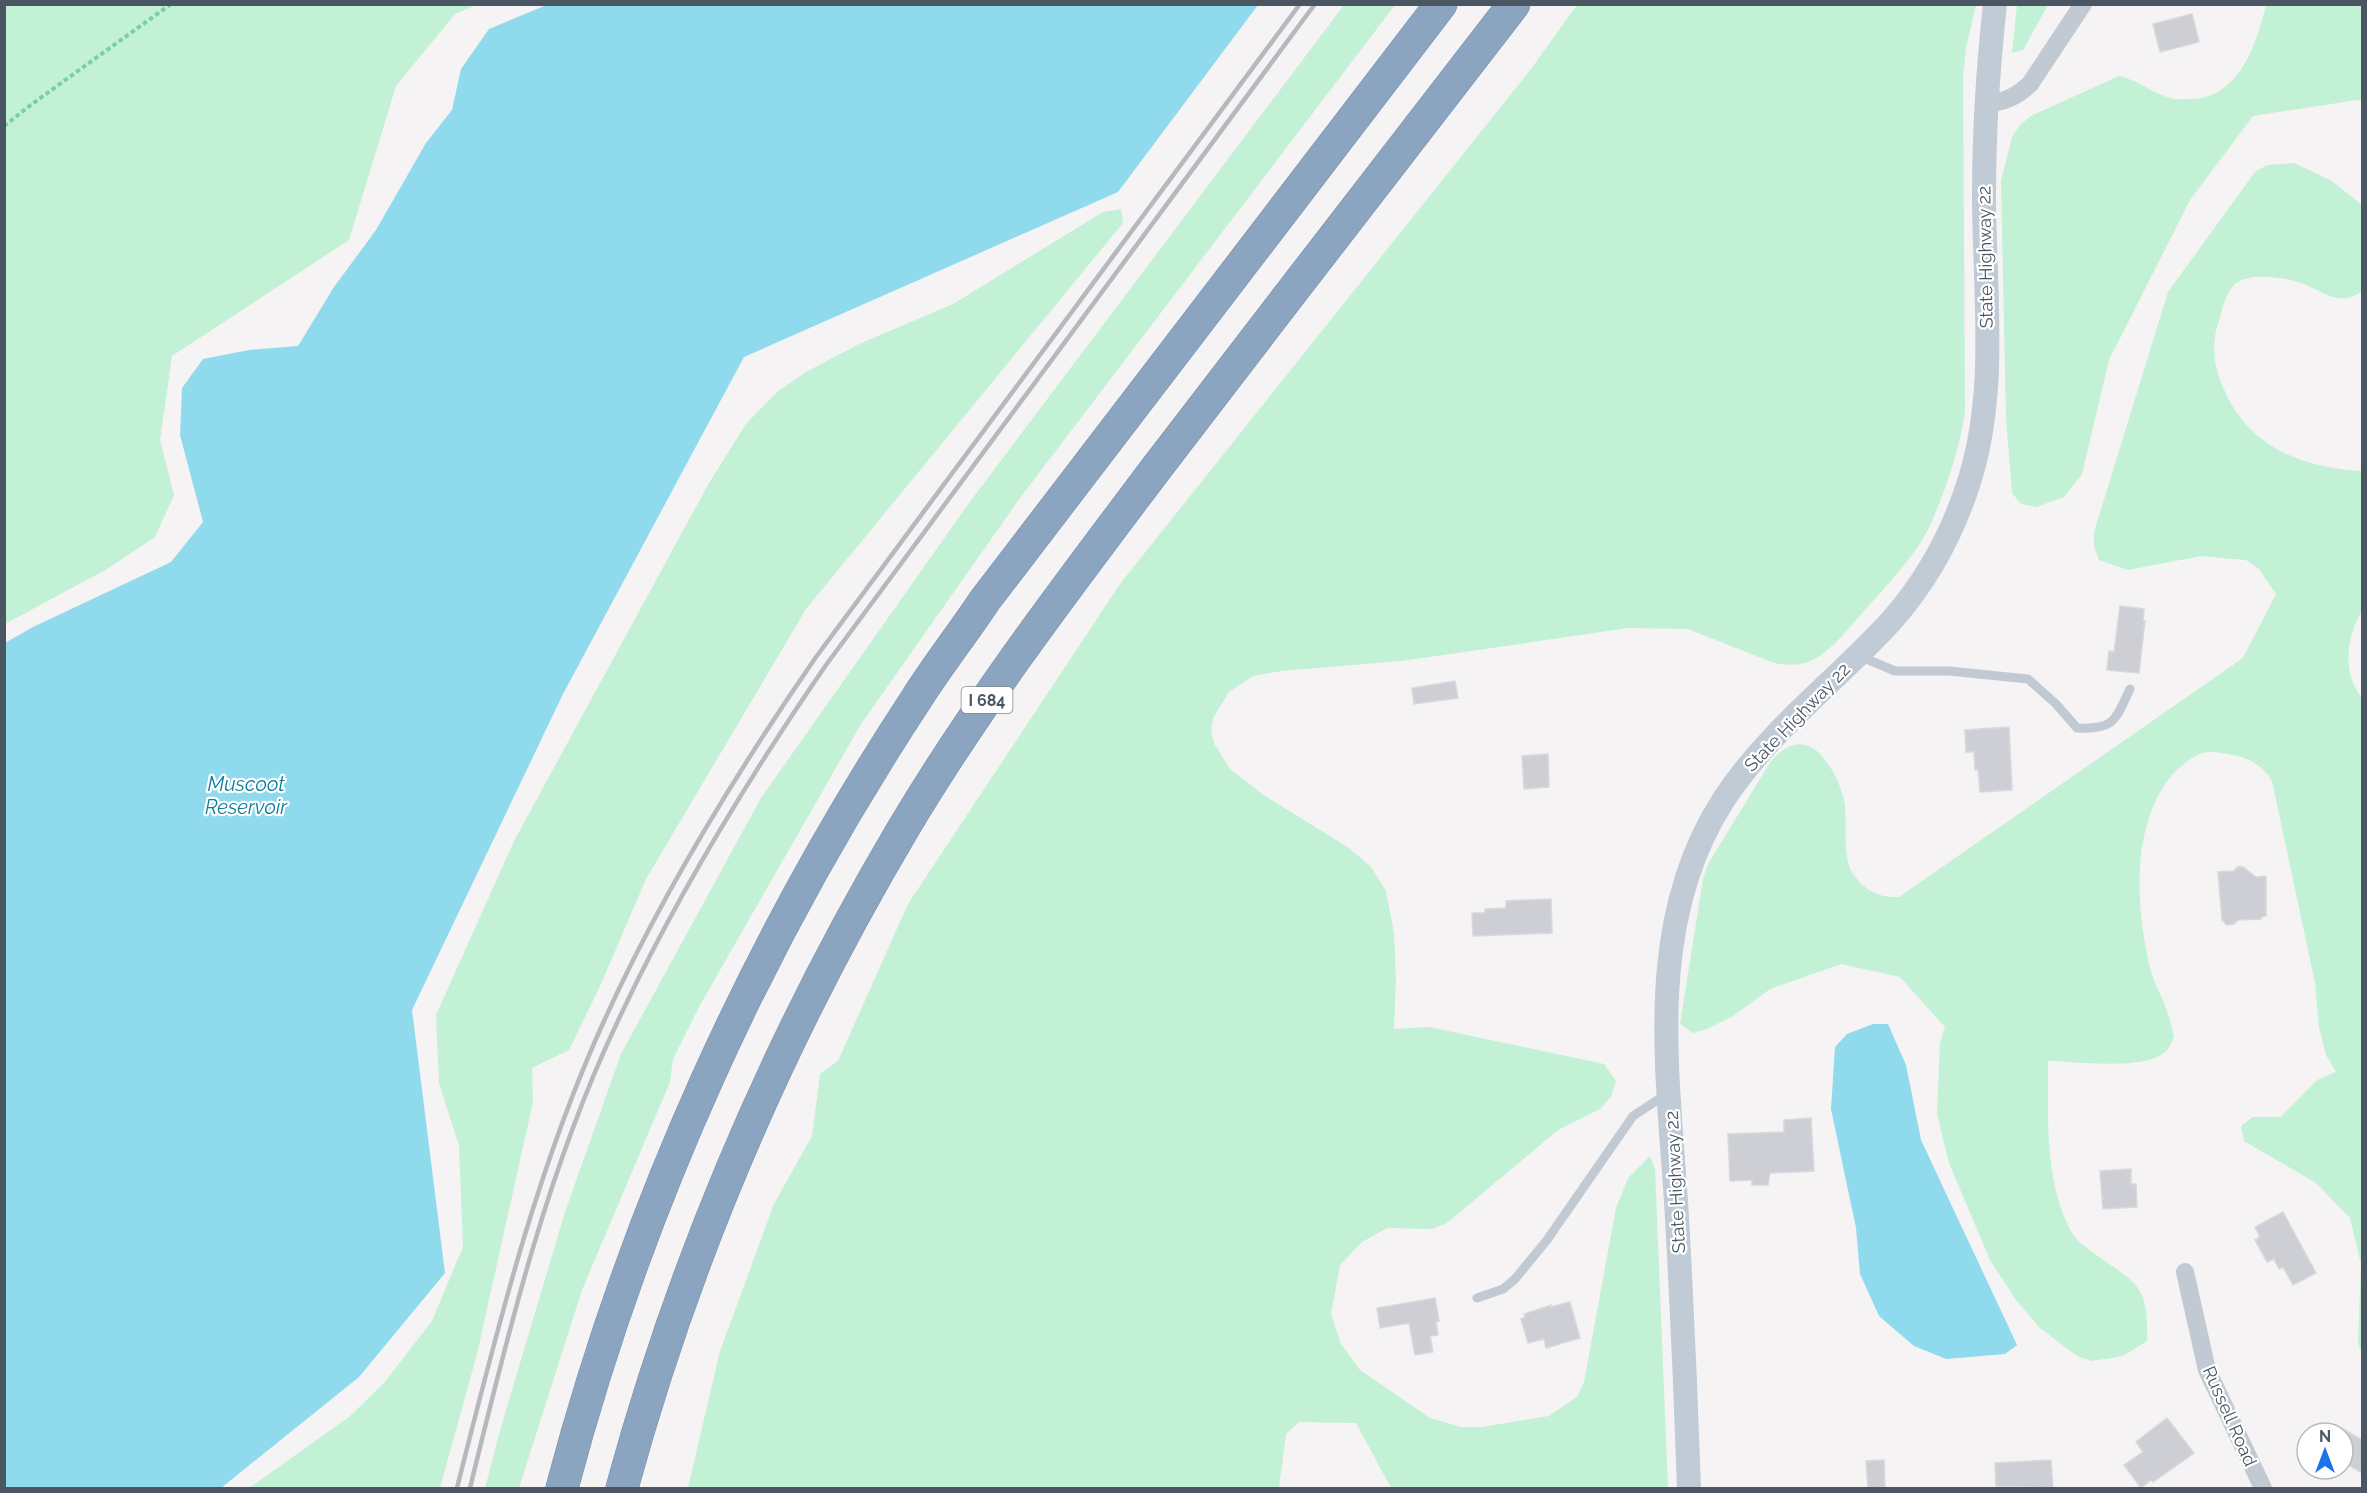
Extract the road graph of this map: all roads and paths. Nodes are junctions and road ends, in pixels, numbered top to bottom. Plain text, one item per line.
1 (171, 4) edge
2 (1442, 4) edge
3 (1514, 4) edge
4 (1995, 4) edge
5 (2083, 4) edge
6 (1986, 104) junction
7 (4, 126) edge
8 (1857, 655) junction
9 (2130, 689) dead end
10 (1670, 1092) junction
11 (2185, 1272) dead end
12 (1477, 1298) dead end
13 (562, 1488) edge
14 (622, 1488) edge
15 (1689, 1488) edge
16 (2263, 1488) edge

1 - 7 path
2 - 13 highway
3 - 14 highway, I 684
4 - 6 main road, State Highway 22
5 - 6 street
6 - 8 main road, State Highway 22
8 - 9 lane
8 - 10 main road, State Highway 22
10 - 12 lane
10 - 15 main road, State Highway 22
11 - 16 street, Russell Road

